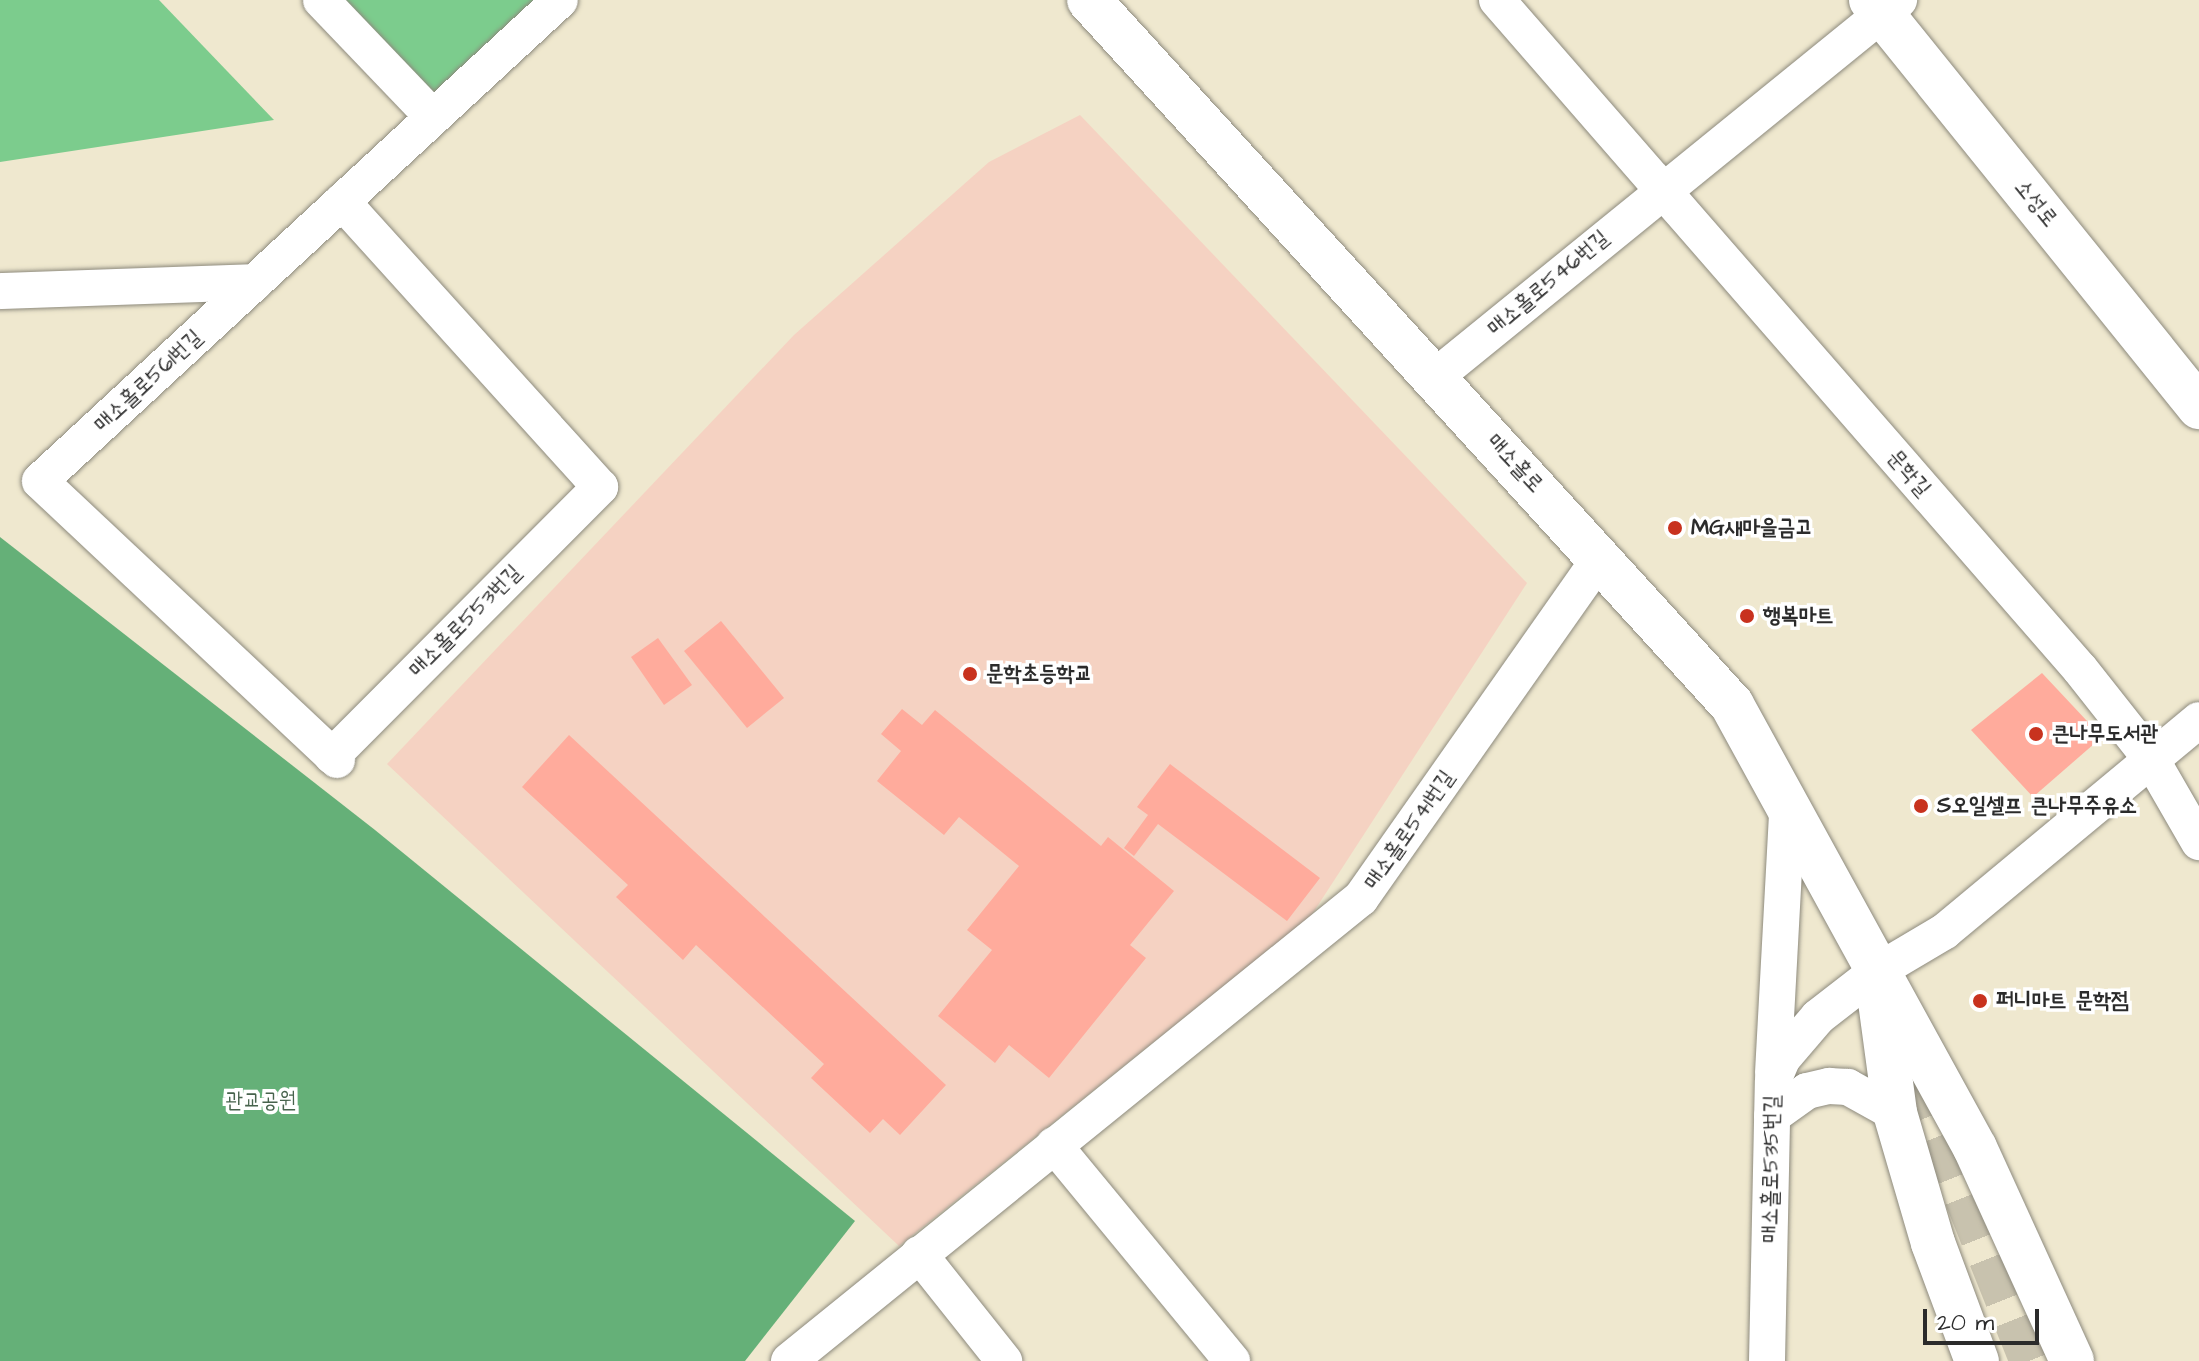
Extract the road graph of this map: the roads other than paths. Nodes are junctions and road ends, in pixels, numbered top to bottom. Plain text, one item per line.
1 (321, 0) edge
2 (560, 0) edge
3 (1089, 0) edge
4 (1497, 0) edge
5 (1884, 4) edge
6 (433, 117) junction
7 (1661, 190) junction
8 (342, 201) junction
9 (255, 282) junction
10 (0, 291) edge
11 (1435, 377) junction
12 (2199, 407) edge
13 (1601, 557) junction
14 (2199, 720) edge
15 (335, 758) joint
16 (2151, 759) junction
17 (1788, 799) junction
18 (2199, 842) edge
19 (1876, 972) junction
20 (1772, 1098) junction
21 (1895, 1113) junction
22 (1054, 1145) junction
23 (919, 1254) junction
24 (789, 1361) edge
25 (1004, 1361) edge
26 (1232, 1361) edge
27 (1767, 1361) edge
28 (1977, 1361) edge
29 (2072, 1361) edge

1 - 6 street
2 - 6 street, 매소홀로561번길
3 - 11 main road, 매소홀로
4 - 7 street
5 - 7 street, 매소홀로546번길
5 - 12 main road, 소성로
6 - 8 street, 매소홀로561번길
7 - 11 street, 매소홀로546번길
7 - 16 street, 문학길
8 - 9 street, 매소홀로561번길
8 - 15 street, 매소홀로553번길
9 - 10 street
9 - 15 street, 매소홀로561번길
11 - 13 main road, 매소홀로
13 - 17 main road, 매소홀로
13 - 22 street, 매소홀로541번길
14 - 16 street
16 - 18 street, 문학길
16 - 19 street
17 - 19 main road, 매소홀로
17 - 20 street
19 - 20 street, 매소홀로535번길
19 - 21 main road
19 - 29 main road, 매소홀로
20 - 21 street
20 - 27 street, 매소홀로535번길
21 - 28 main road
22 - 23 street, 매소홀로541번길
22 - 26 street
23 - 24 street, 매소홀로541번길
23 - 25 street

